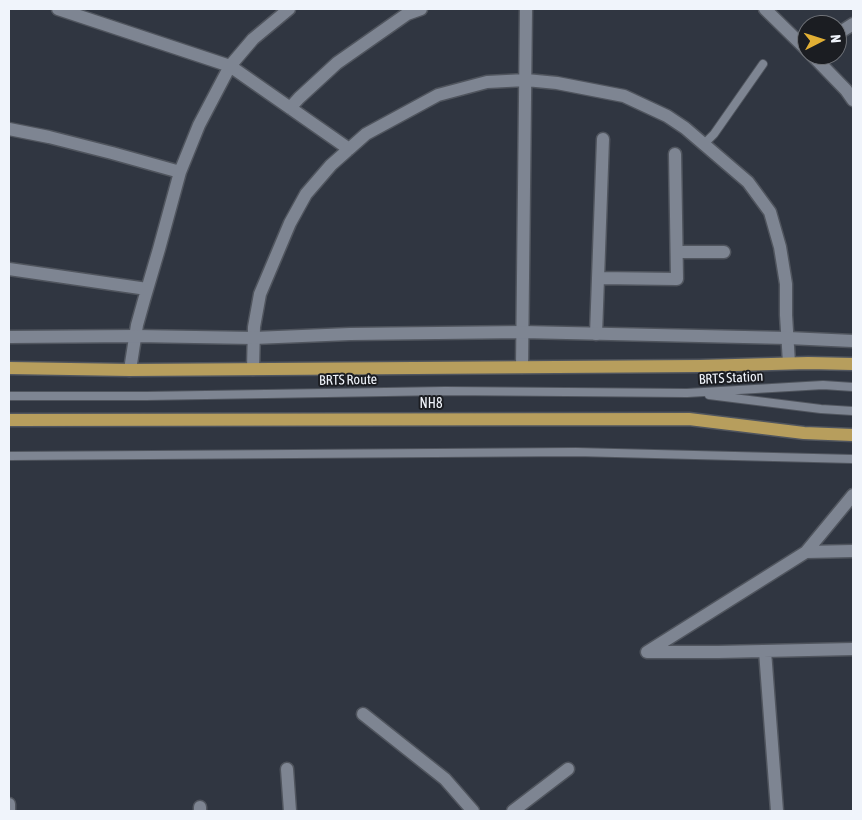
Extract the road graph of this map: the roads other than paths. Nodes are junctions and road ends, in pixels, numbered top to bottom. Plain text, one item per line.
1 (58, 9) edge
2 (289, 9) edge
3 (421, 9) edge
4 (526, 9) edge
5 (765, 9) edge
6 (797, 40) edge
7 (763, 64) dead end
8 (822, 65) edge
9 (230, 66) junction
10 (526, 80) junction
11 (853, 100) edge
12 (290, 108) junction
13 (9, 129) edge
14 (603, 139) dead end
15 (704, 144) junction
16 (349, 149) junction
17 (675, 154) dead end
18 (180, 172) junction
19 (677, 252) junction
20 (724, 252) dead end
21 (9, 269) edge
22 (598, 278) junction
23 (147, 290) junction
24 (523, 332) junction
25 (596, 334) junction
26 (136, 336) junction
27 (9, 337) edge
28 (254, 338) junction
29 (788, 338) junction
30 (853, 341) edge
31 (789, 363) junction
32 (853, 364) edge
33 (522, 367) junction
34 (9, 368) edge
35 (254, 369) junction
36 (130, 370) junction
37 (853, 386) edge
38 (687, 392) junction
39 (9, 396) edge
40 (853, 411) edge
41 (9, 420) edge
42 (853, 435) edge
43 (9, 456) edge
44 (853, 460) edge
45 (853, 495) edge
46 (853, 551) edge
47 (806, 552) junction
48 (853, 649) edge
49 (765, 651) junction
50 (363, 714) dead end
51 (287, 769) dead end
52 (568, 769) dead end
53 (9, 804) edge
54 (9, 811) edge
55 (290, 811) edge
56 (473, 811) edge
57 (513, 811) edge
58 (777, 811) edge

1 - 9 street
2 - 9 street
3 - 12 street
4 - 10 street
5 - 6 street
7 - 15 lane
8 - 11 street
9 - 12 street
9 - 18 street
10 - 15 street
10 - 16 street
10 - 24 street
12 - 16 street
13 - 18 street
14 - 22 street
15 - 29 street
16 - 28 street
17 - 19 street
18 - 23 street
19 - 20 street
19 - 22 street
21 - 23 street
22 - 25 street
23 - 26 street
24 - 25 street
24 - 28 street
24 - 33 street
25 - 29 street
26 - 27 street
26 - 28 street
26 - 36 street
28 - 35 street
29 - 30 street
29 - 31 street
31 - 32 main road
31 - 33 main road
33 - 35 main road
34 - 36 main road
35 - 36 main road
37 - 38 lane, BRTS Station
38 - 39 lane, BRTS Route
38 - 40 lane, BRTS Station
41 - 42 main road, NH8
43 - 44 lane
45 - 47 street
46 - 47 street
47 - 49 street
48 - 49 street
49 - 58 street
50 - 56 street
51 - 55 street
52 - 57 street
53 - 54 street

